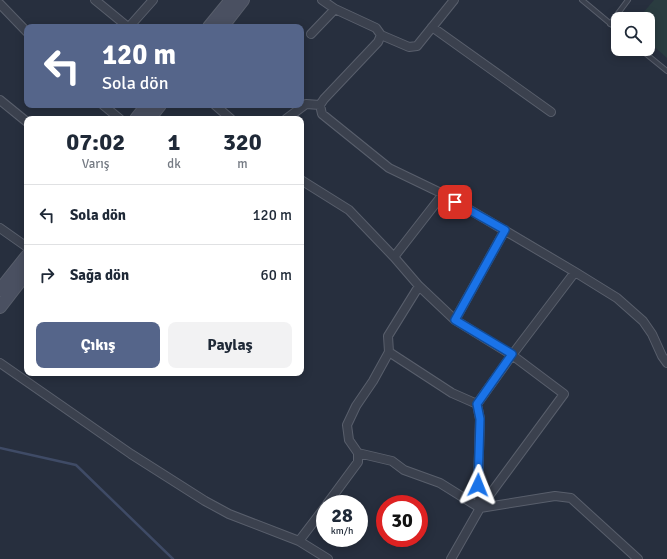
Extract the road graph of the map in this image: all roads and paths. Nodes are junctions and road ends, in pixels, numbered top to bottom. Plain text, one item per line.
1 (95, 0) edge
2 (153, 0) edge
3 (231, 0) edge
4 (243, 0) edge
5 (322, 0) edge
6 (454, 0) edge
7 (582, 0) edge
8 (628, 0) edge
9 (0, 4) edge
10 (335, 9) junction
11 (124, 24) edge
12 (131, 24) edge
13 (211, 24) edge
14 (224, 24) edge
15 (610, 24) joint
16 (432, 27) junction
17 (24, 29) edge
18 (311, 34) dead end
19 (381, 35) junction
20 (649, 56) edge
21 (667, 71) edge
22 (0, 100) edge
23 (320, 105) junction
24 (304, 106) edge
25 (107, 108) edge
26 (145, 108) edge
27 (158, 108) edge
28 (218, 108) edge
29 (301, 108) edge
30 (551, 112) dead end
31 (116, 116) edge
32 (138, 116) edge
33 (151, 116) edge
34 (227, 116) edge
35 (290, 116) edge
36 (24, 120) edge
37 (304, 182) edge
38 (443, 194) junction
39 (0, 228) edge
40 (505, 230) junction
41 (24, 245) edge
42 (394, 257) junction
43 (24, 260) edge
44 (575, 272) junction
45 (24, 276) edge
46 (419, 286) junction
47 (0, 290) edge
48 (0, 308) edge
49 (455, 320) junction
50 (389, 352) junction
51 (512, 354) junction
52 (0, 363) edge
53 (667, 363) edge
54 (477, 404) junction
55 (358, 453) junction
56 (334, 495) edge
57 (480, 508) junction
58 (316, 519) edge
59 (299, 541) junction
60 (328, 559) edge
61 (451, 559) edge
62 (638, 559) edge

1 - 11 street
2 - 12 street
3 - 13 street
4 - 14 street
5 - 10 street
6 - 16 street
7 - 15 lane
8 - 15 lane
9 - 17 street
10 - 18 street
10 - 19 street
16 - 19 street
16 - 30 street
19 - 23 street
20 - 21 lane
22 - 36 street
23 - 24 street
23 - 38 street
25 - 31 street
26 - 32 street
27 - 33 street
28 - 34 street
29 - 35 street
37 - 42 street
38 - 40 street
38 - 42 street
39 - 41 street
40 - 44 street
40 - 49 street
42 - 46 street
43 - 47 street
44 - 51 street
44 - 53 street
45 - 48 street
46 - 49 street
46 - 50 street
49 - 51 street
50 - 54 street
50 - 55 street
51 - 54 street
51 - 57 street
52 - 59 street
54 - 57 street
55 - 56 street
55 - 57 street
57 - 61 street
57 - 62 street
58 - 59 street
59 - 60 street

